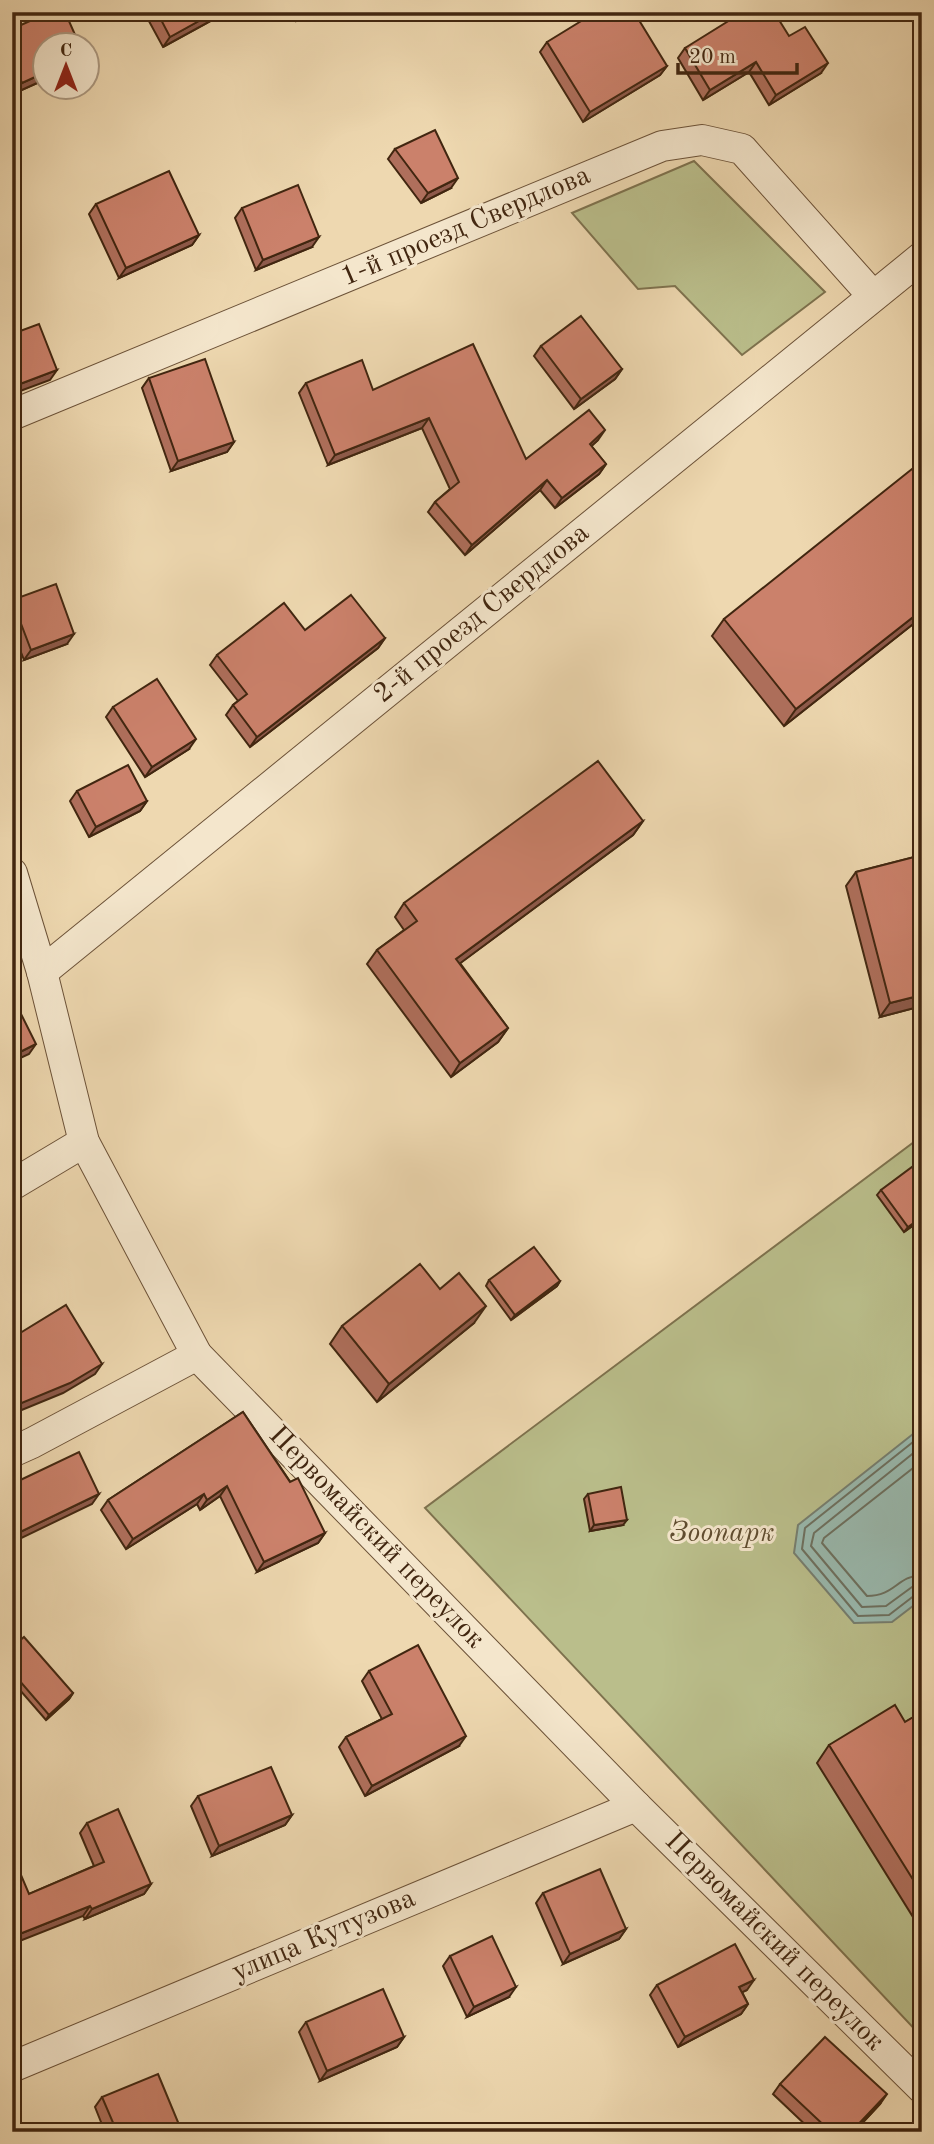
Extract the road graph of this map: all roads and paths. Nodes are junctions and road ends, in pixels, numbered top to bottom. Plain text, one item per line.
1 (922, 257) edge
2 (873, 296) junction
3 (12, 415) edge
4 (12, 873) edge
5 (42, 972) junction
6 (84, 1142) junction
7 (12, 1185) edge
8 (197, 1355) junction
9 (12, 1451) edge
10 (636, 1806) junction
11 (12, 2067) edge
12 (922, 2088) edge

1 - 2 street, 2-й проезд Свердлова
2 - 3 street, 1-й проезд Свердлова
2 - 5 street, 2-й проезд Свердлова
4 - 5 street, Первомайский переулок
5 - 6 street, Первомайский переулок
6 - 7 street
6 - 8 street, Первомайский переулок
8 - 9 street
8 - 10 street, Первомайский переулок
10 - 11 street, улица Кутузова
10 - 12 street, Первомайский переулок

